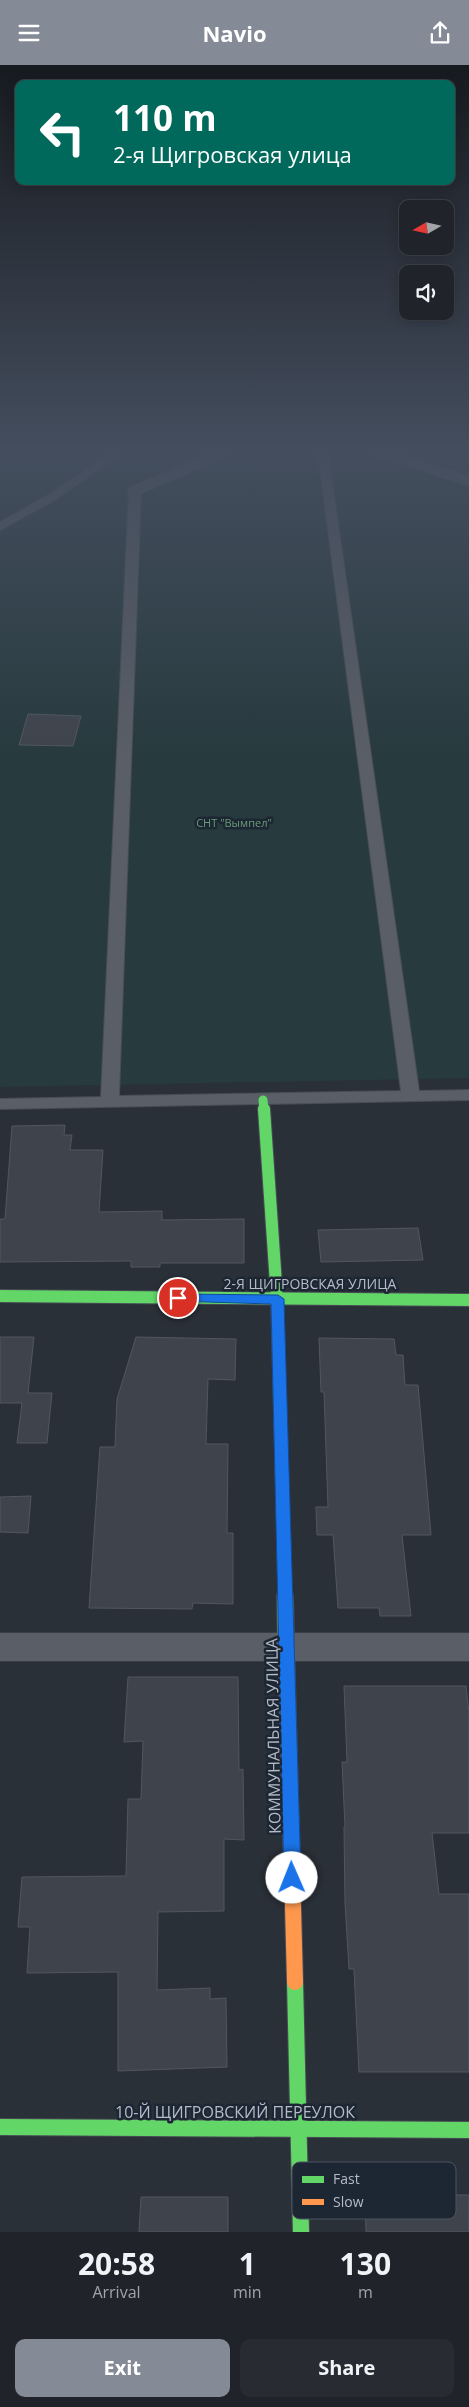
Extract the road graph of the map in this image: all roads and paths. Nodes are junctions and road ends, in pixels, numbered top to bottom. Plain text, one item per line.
1 (132, 554) edge
2 (337, 554) edge
3 (469, 1095) edge
4 (411, 1097) junction
5 (263, 1100) junction
6 (110, 1103) junction
7 (0, 1105) edge
8 (0, 1296) edge
9 (278, 1299) junction
10 (469, 1301) edge
11 (287, 1646) junction
12 (0, 1647) edge
13 (469, 1647) edge
14 (0, 2127) edge
15 (298, 2129) junction
16 (469, 2131) edge
17 (299, 2162) edge
18 (301, 2219) edge
19 (301, 2232) edge

1 - 6 lane
2 - 4 lane
3 - 4 lane
4 - 5 lane
5 - 6 lane
5 - 9 street, КОММУНАЛЬНАЯ УЛИЦА
6 - 7 lane
8 - 9 street, 2-Я ЩИГРОВСКАЯ УЛИЦА
9 - 10 street, 2-Я ЩИГРОВСКАЯ УЛИЦА
9 - 11 street, КОММУНАЛЬНАЯ УЛИЦА
11 - 12 street
11 - 13 street
11 - 15 street, КОММУНАЛЬНАЯ УЛИЦА
14 - 15 street, 10-Й ЩИГРОВСКИЙ ПЕРЕУЛОК
15 - 16 street, 10-Й ЩИГРОВСКИЙ ПЕРЕУЛОК
15 - 17 street, КОММУНАЛЬНАЯ УЛИЦА
18 - 19 street, КОММУНАЛЬНАЯ УЛИЦА

